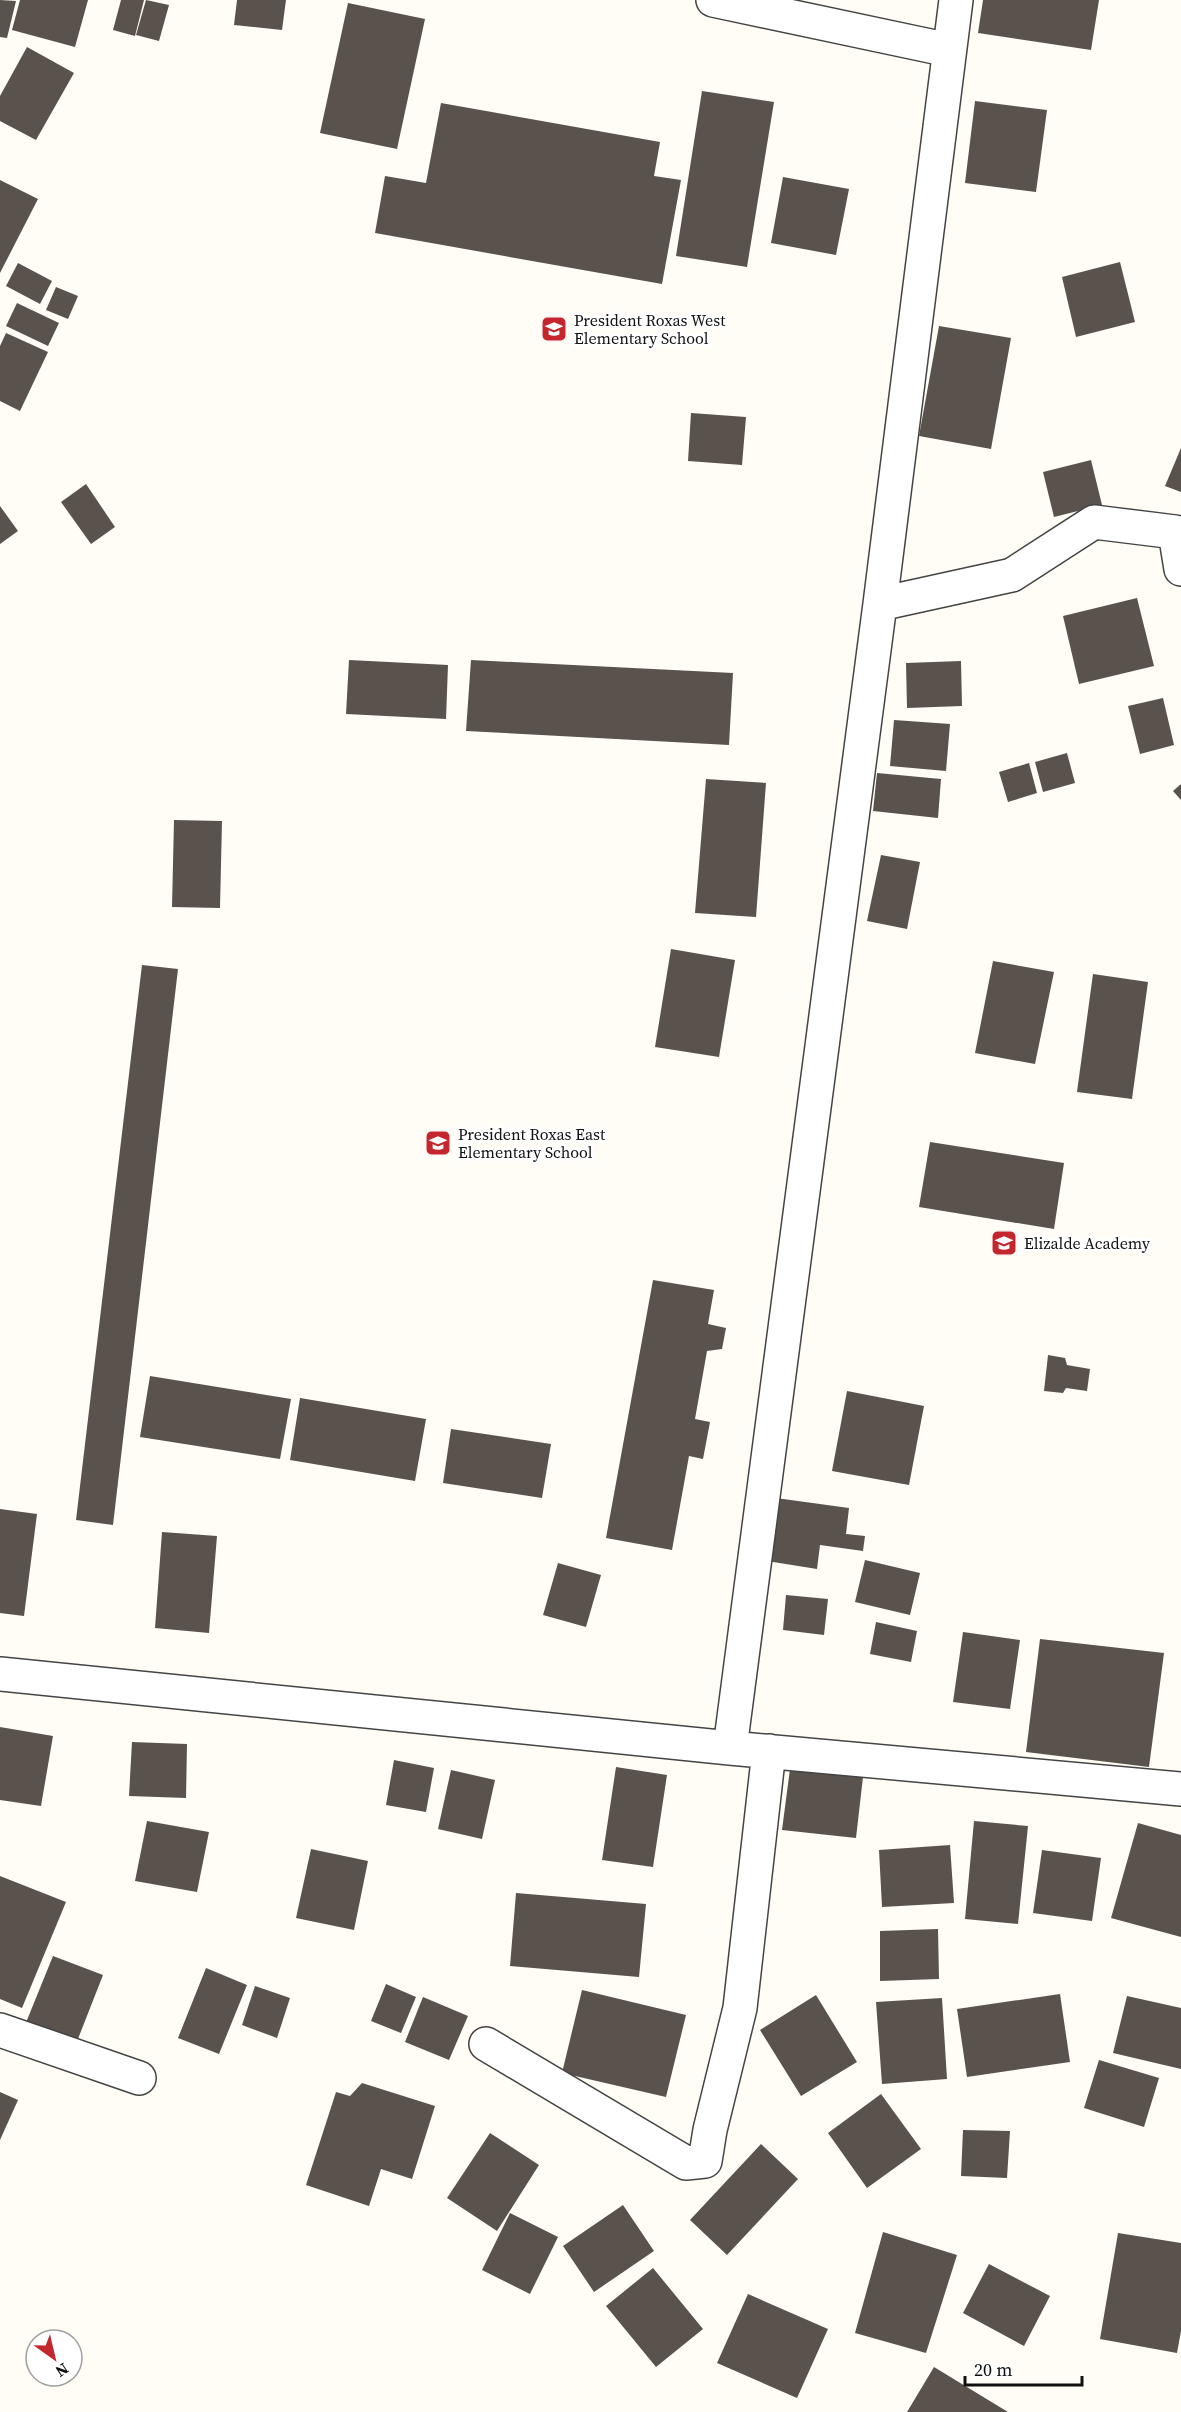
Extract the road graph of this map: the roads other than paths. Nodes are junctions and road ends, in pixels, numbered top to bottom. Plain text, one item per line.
1 (713, 0) edge
2 (956, 0) edge
3 (949, 50) junction
4 (1181, 569) edge
5 (880, 604) junction
6 (0, 1674) edge
7 (730, 1748) junction
8 (769, 1751) junction
9 (1181, 1789) edge
10 (0, 2030) edge
11 (486, 2044) dead end
12 (139, 2078) dead end

1 - 3 street
2 - 3 street
3 - 5 street
4 - 5 street
5 - 7 street
6 - 7 street
7 - 8 street
8 - 9 street
8 - 11 street
10 - 12 street

